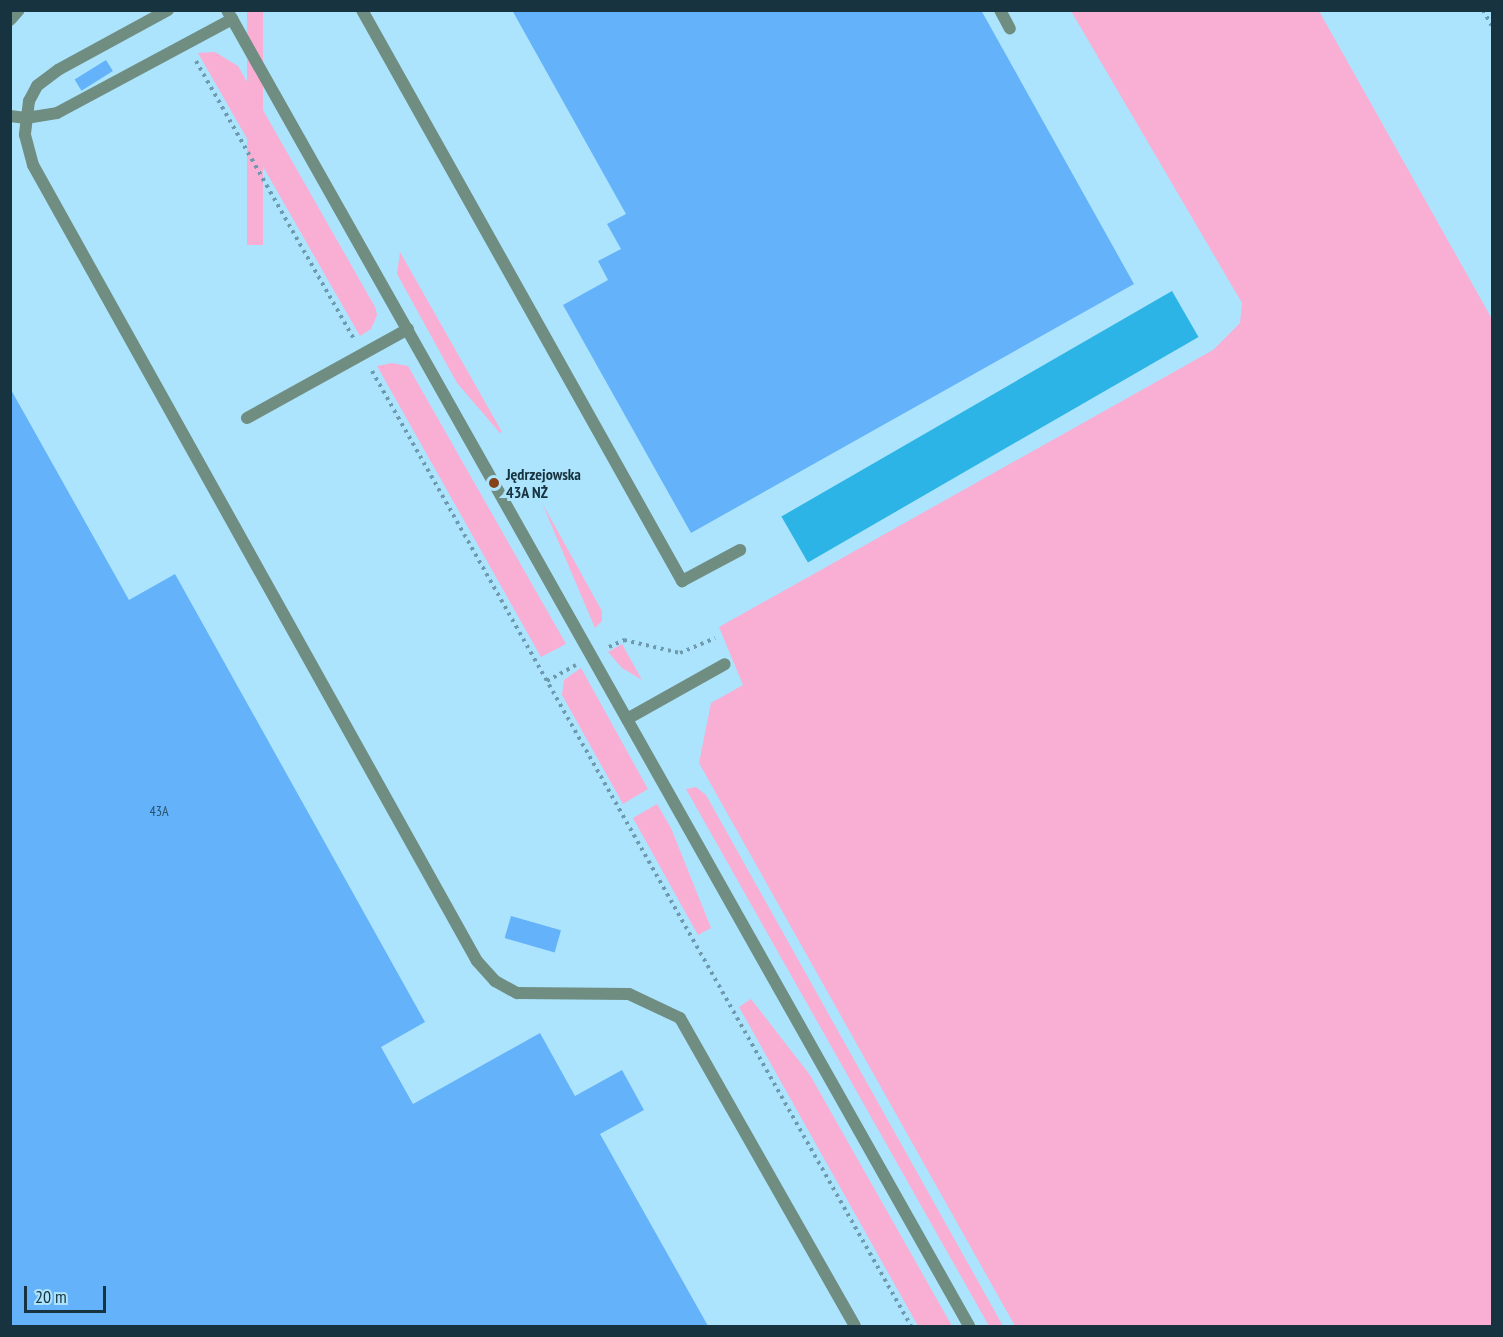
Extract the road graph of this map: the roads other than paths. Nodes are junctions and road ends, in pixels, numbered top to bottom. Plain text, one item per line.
1 (19, 10) edge
2 (168, 10) edge
3 (362, 10) edge
4 (1000, 10) edge
5 (230, 15) edge
6 (10, 20) edge
7 (1010, 29) dead end
8 (10, 116) edge
9 (26, 118) junction
10 (408, 329) junction
11 (247, 418) dead end
12 (740, 550) dead end
13 (725, 664) dead end
14 (627, 719) junction
15 (855, 1326) edge
16 (969, 1326) edge

1 - 6 street
2 - 9 street
3 - 12 street
4 - 7 street
5 - 9 street
5 - 10 street
8 - 9 street
9 - 15 street
10 - 11 street
10 - 14 street
13 - 14 street
14 - 16 street

